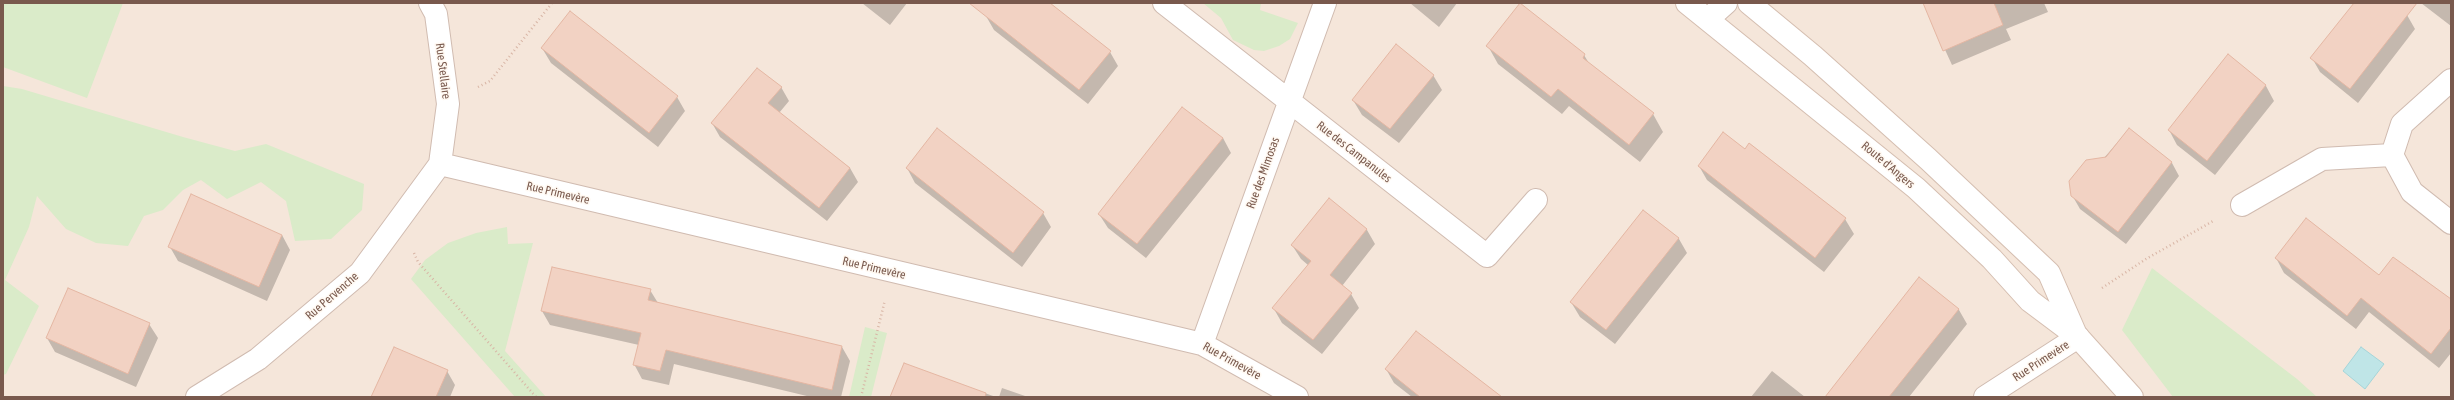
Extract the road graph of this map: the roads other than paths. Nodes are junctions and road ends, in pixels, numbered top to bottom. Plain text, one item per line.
1 (430, 3) edge
2 (1164, 3) edge
3 (1325, 3) edge
4 (1687, 3) edge
5 (1726, 3) edge
6 (1749, 3) edge
7 (1708, 19) junction
8 (2451, 80) edge
9 (1289, 102) junction
10 (2392, 155) junction
11 (440, 164) junction
12 (1536, 200) dead end
13 (2242, 205) road end
14 (2451, 223) edge
15 (2078, 338) junction
16 (1202, 344) junction
17 (196, 397) edge
18 (1297, 397) edge
19 (1985, 397) edge
20 (2132, 397) edge

1 - 11 street, Rue Stellaire
2 - 9 street, Rue des Campanules
3 - 9 street, Rue des Mimosas
4 - 7 street, Route d'Angers
5 - 7 street
6 - 15 street, Route d'Angers
7 - 15 street, Route d'Angers
8 - 10 street
9 - 12 street, Rue des Campanules
9 - 16 street, Rue des Mimosas
10 - 13 street
10 - 14 street
11 - 16 street, Rue Primevère
11 - 17 street, Rue Pervenche
15 - 19 street, Rue Primevère
15 - 20 street, Route d'Angers
16 - 18 street, Rue Primevère

